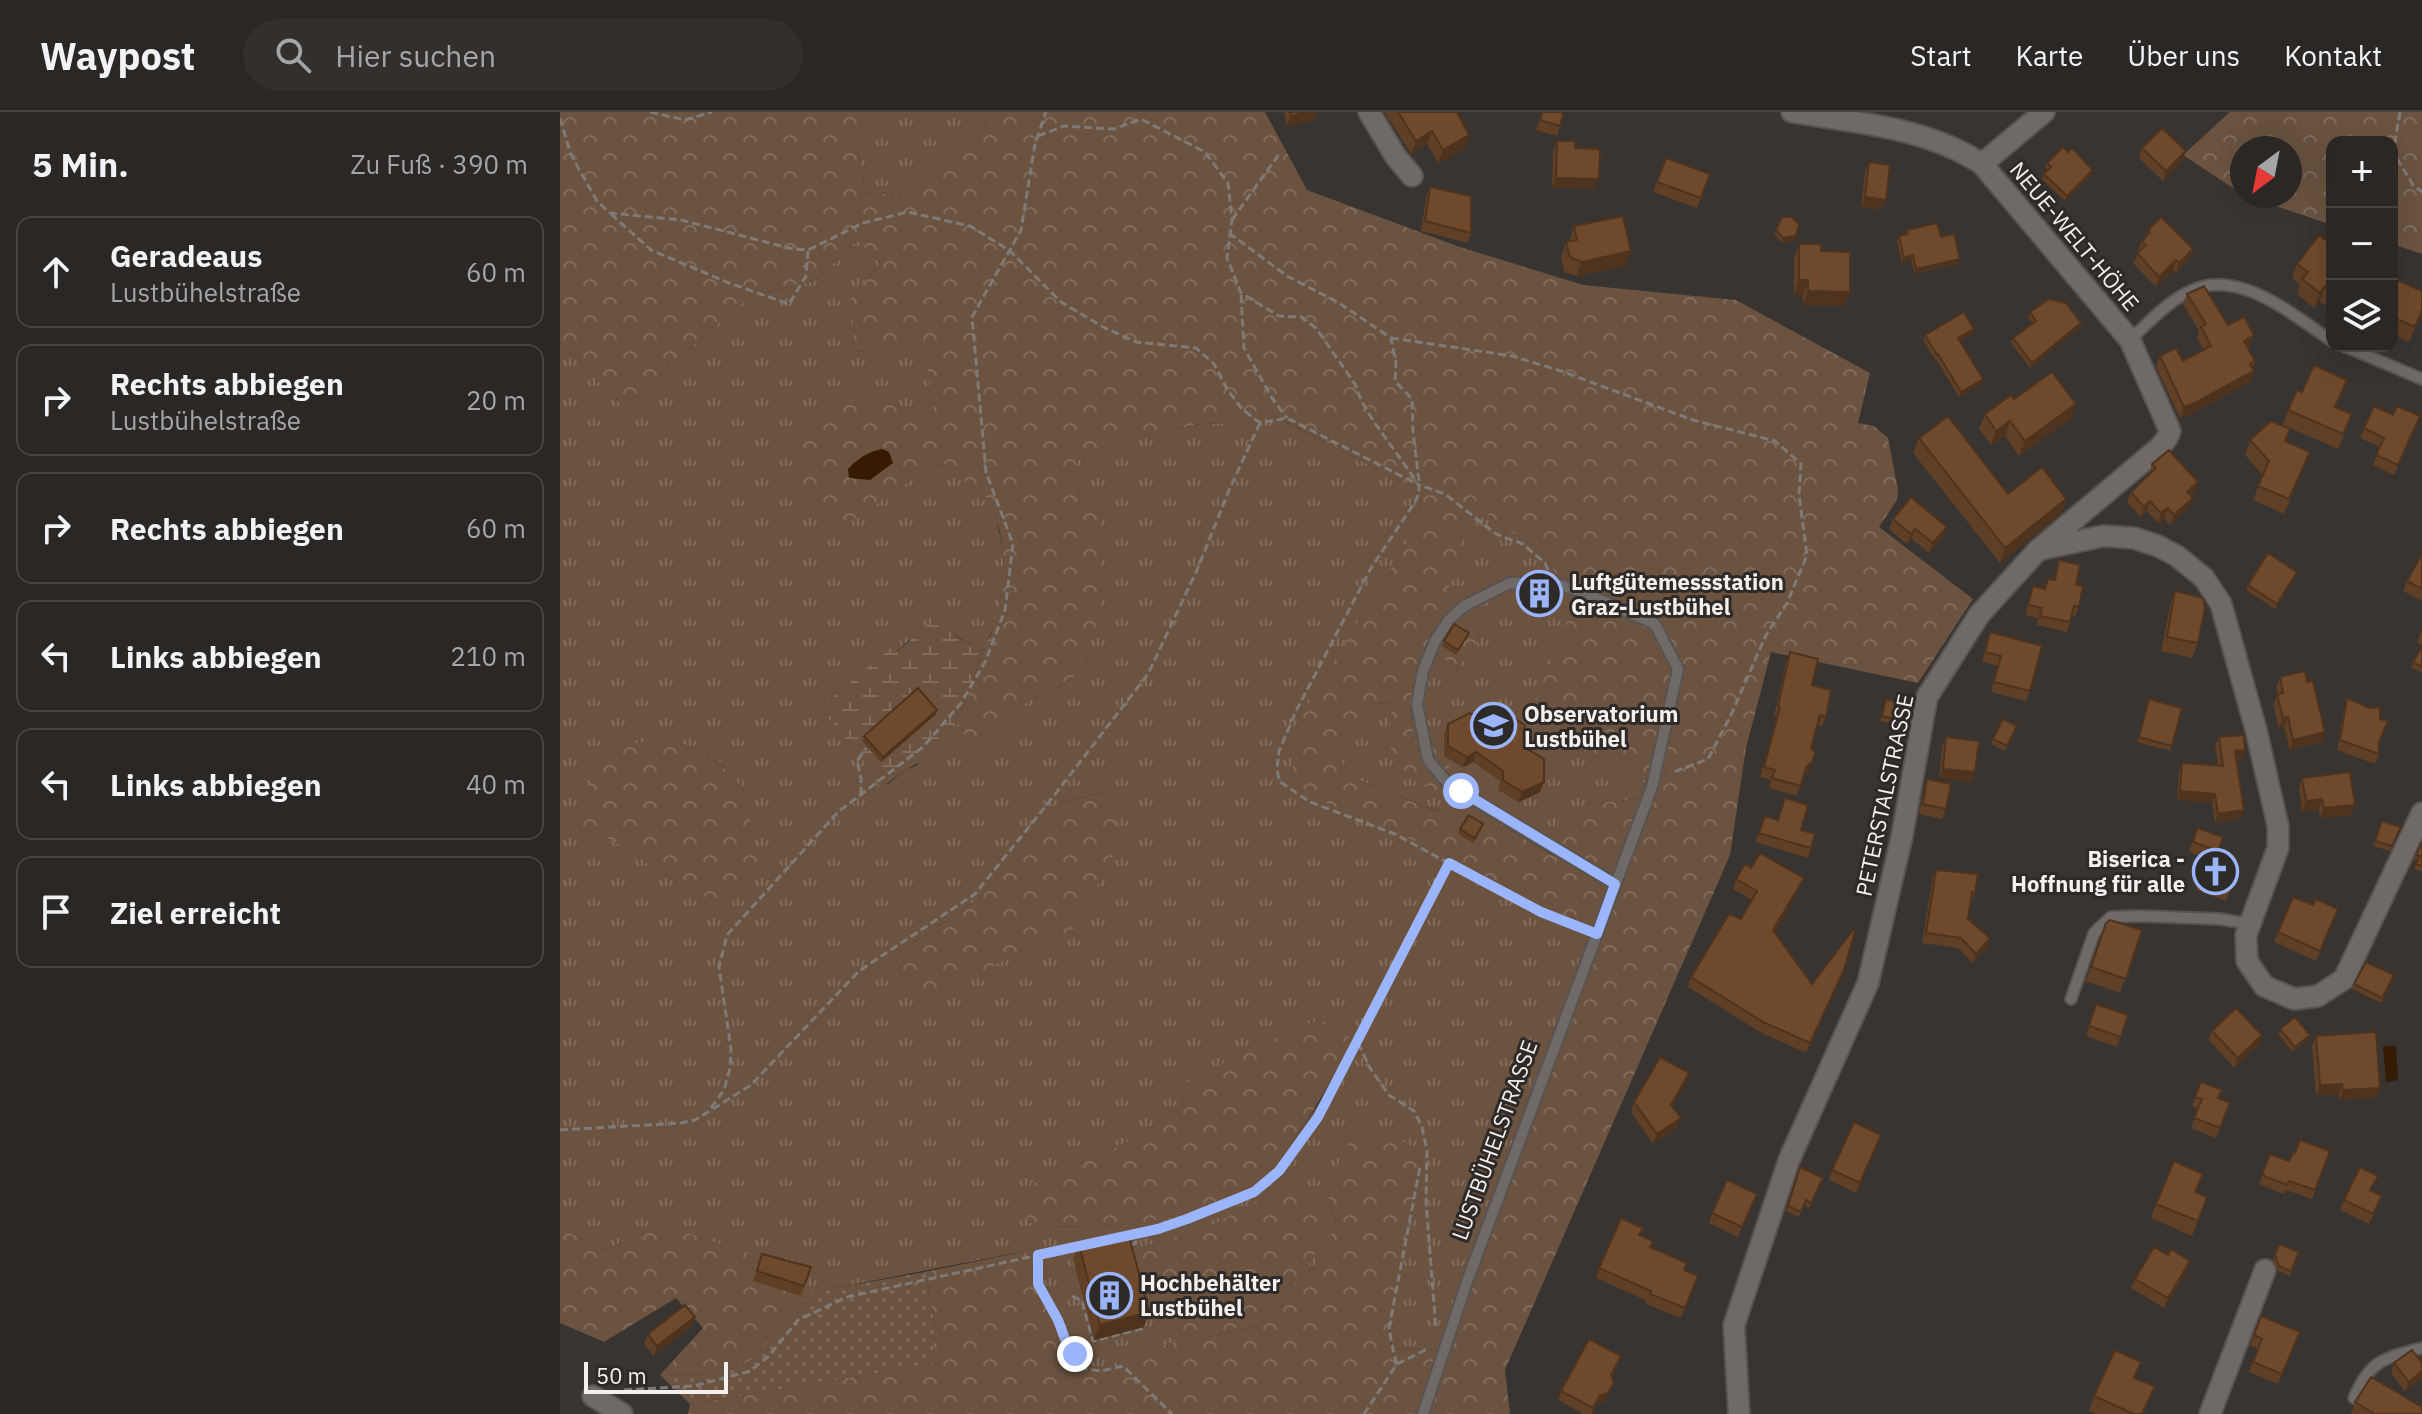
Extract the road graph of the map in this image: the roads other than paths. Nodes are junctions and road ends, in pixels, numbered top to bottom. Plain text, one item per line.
1 (1369, 112) edge
2 (1792, 112) edge
3 (2044, 112) edge
4 (1982, 164) junction
5 (1412, 176) dead end
6 (2326, 337) edge
7 (2130, 340) junction
8 (2358, 352) edge
9 (2422, 379) edge
10 (2038, 550) junction
11 (2422, 813) edge
12 (1615, 884) junction
13 (2251, 924) junction
14 (2071, 999) dead end
15 (2265, 1270) dead end
16 (2422, 1348) edge
17 (593, 1396) road end
18 (2354, 1398) edge
19 (622, 1414) edge
20 (1423, 1414) edge
21 (1739, 1414) edge
22 (2210, 1414) edge

1 - 5 street
2 - 4 street, NEUE-WELT-HÖHE
3 - 4 street, NEUE-WELT-HÖHE
4 - 7 street, NEUE-WELT-HÖHE
6 - 7 lane, NEUE-WELT-HÖHE
7 - 10 street, NEUE-WELT-HÖHE
8 - 9 lane
10 - 13 street
10 - 21 street, PETERSTALSTRASSE
11 - 13 street
12 - 12 lane, LUSTBÜHELSTRASSE
12 - 20 lane, LUSTBÜHELSTRASSE
13 - 14 lane
15 - 22 street
16 - 18 lane
17 - 19 street

